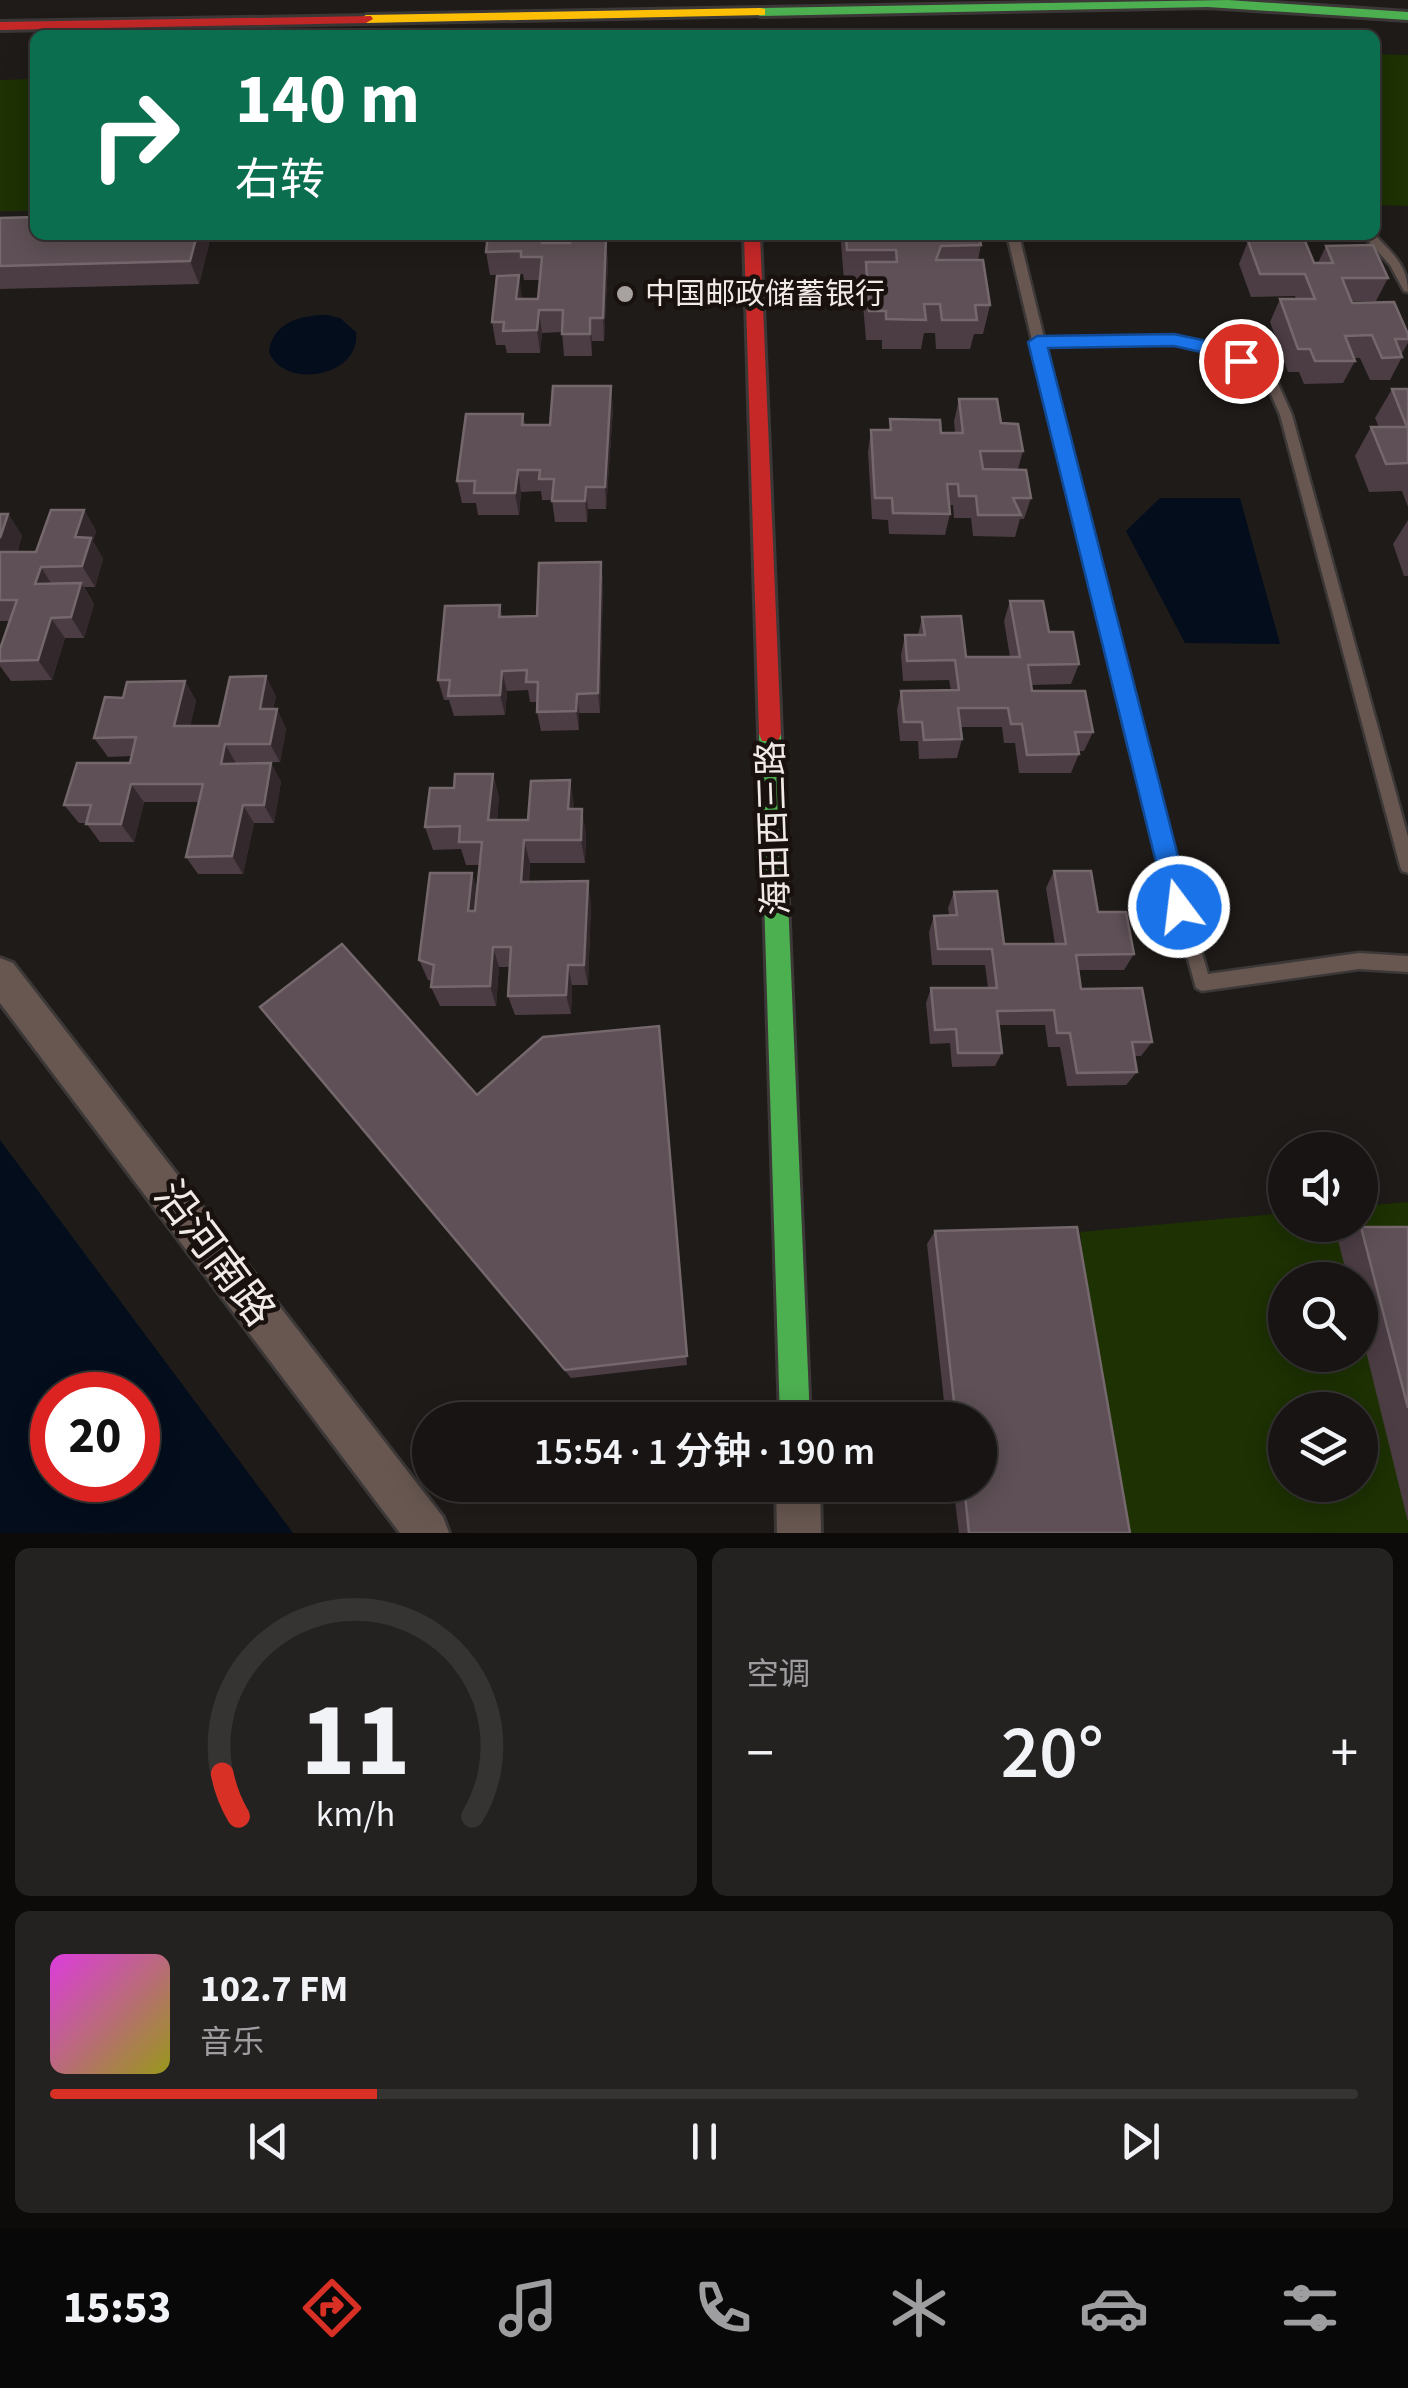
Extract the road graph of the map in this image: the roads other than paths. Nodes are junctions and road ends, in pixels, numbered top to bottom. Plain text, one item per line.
1 (752, 5) edge
2 (1408, 16) edge
3 (0, 26) edge
4 (752, 240) edge
5 (1015, 240) edge
6 (1374, 240) edge
7 (1408, 288) edge
8 (1037, 342) junction
9 (1408, 866) edge
10 (1408, 964) edge
11 (0, 975) edge
12 (794, 1402) edge
13 (798, 1502) edge
14 (428, 1533) edge
15 (799, 1533) edge

1 - 2 main road
1 - 3 main road
4 - 12 main road, 海田西三路
5 - 8 lane
6 - 7 lane
8 - 9 lane
8 - 10 lane
11 - 14 street, 沿河南路
13 - 15 street

